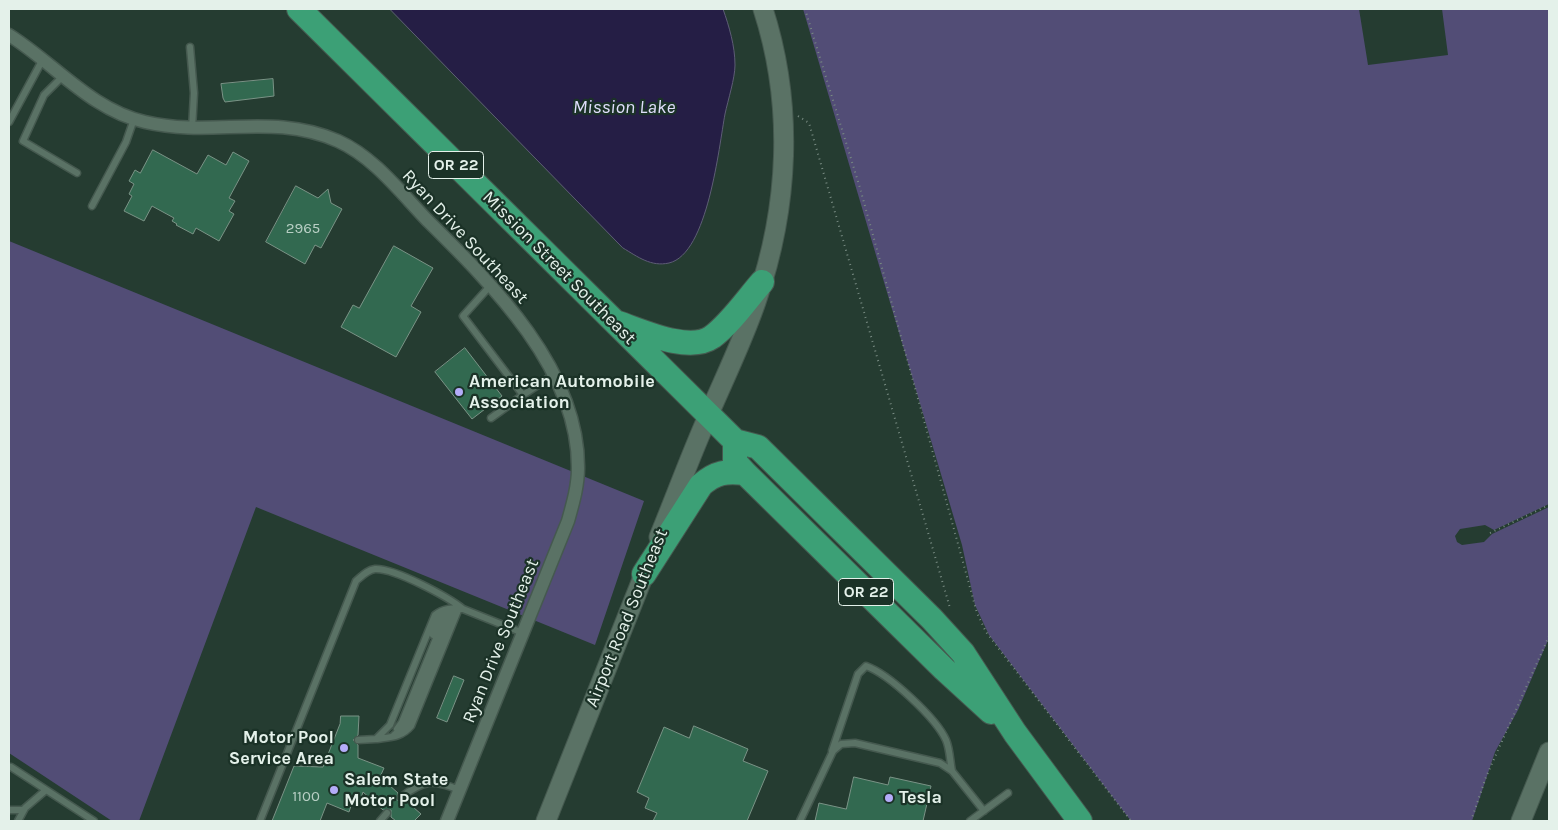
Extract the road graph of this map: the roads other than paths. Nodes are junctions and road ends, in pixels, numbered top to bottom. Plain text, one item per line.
1 (299, 9) edge
2 (763, 9) edge
3 (9, 35) edge
4 (190, 47) dead end
5 (42, 59) junction
6 (63, 76) junction
7 (134, 119) junction
8 (9, 122) edge
9 (192, 129) junction
10 (77, 173) dead end
11 (92, 206) dead end
12 (762, 282) junction
13 (490, 286) junction
14 (612, 321) junction
15 (553, 375) junction
16 (523, 395) junction
17 (708, 414) junction
18 (490, 418) dead end
19 (735, 441) junction
20 (746, 473) junction
21 (644, 574) junction
22 (454, 609) junction
23 (523, 633) junction
24 (1015, 733) junction
25 (376, 739) junction
26 (358, 740) dead end
27 (832, 752) junction
28 (1549, 752) edge
29 (11, 767) dead end
30 (952, 771) junction
31 (46, 790) junction
32 (459, 790) junction
33 (1008, 793) dead end
34 (401, 797) dead end
35 (9, 810) edge
36 (24, 810) junction
37 (984, 811) junction
38 (387, 813) dead end
39 (18, 821) edge
40 (94, 821) edge
41 (260, 821) edge
42 (380, 821) edge
43 (447, 821) edge
44 (546, 821) edge
45 (800, 821) edge
46 (970, 821) edge
47 (1080, 821) edge
48 (1521, 821) edge

1 - 14 highway, Mission Street Southeast / OR 22
2 - 12 main road, Airport Road Southeast
3 - 5 street, Ryan Drive Southeast
4 - 9 lane
5 - 6 street, Ryan Drive Southeast
5 - 8 lane
6 - 7 street, Ryan Drive Southeast
6 - 10 lane
7 - 9 street, Ryan Drive Southeast
7 - 11 lane
9 - 13 street, Ryan Drive Southeast
12 - 14 highway, OR 22
12 - 17 main road, Airport Road Southeast
13 - 15 street, Ryan Drive Southeast
13 - 16 lane
14 - 17 highway, Mission Street Southeast / OR 22
15 - 16 lane
15 - 23 street, Ryan Drive Southeast
16 - 18 lane
17 - 19 highway, Mission Street Southeast / OR 22
17 - 21 main road, Airport Road Southeast
19 - 20 highway, Mission Street Southeast / OR 22
19 - 24 highway, Mission Street Southeast / OR 22
20 - 21 highway
20 - 24 highway, Mission Street Southeast / OR 22
21 - 44 main road, Airport Road Southeast
22 - 23 lane
22 - 25 lane
22 - 25 lane
22 - 41 lane
23 - 32 street, Ryan Drive Southeast
24 - 47 highway, Mission Street Southeast / OR 22
25 - 26 lane
27 - 30 lane
27 - 30 lane
27 - 45 lane
28 - 48 main road
29 - 31 lane
30 - 37 lane
31 - 36 lane
31 - 40 lane
32 - 34 lane
32 - 43 street, Ryan Drive Southeast
33 - 37 lane
35 - 36 lane
36 - 39 lane
37 - 46 lane
38 - 42 lane

